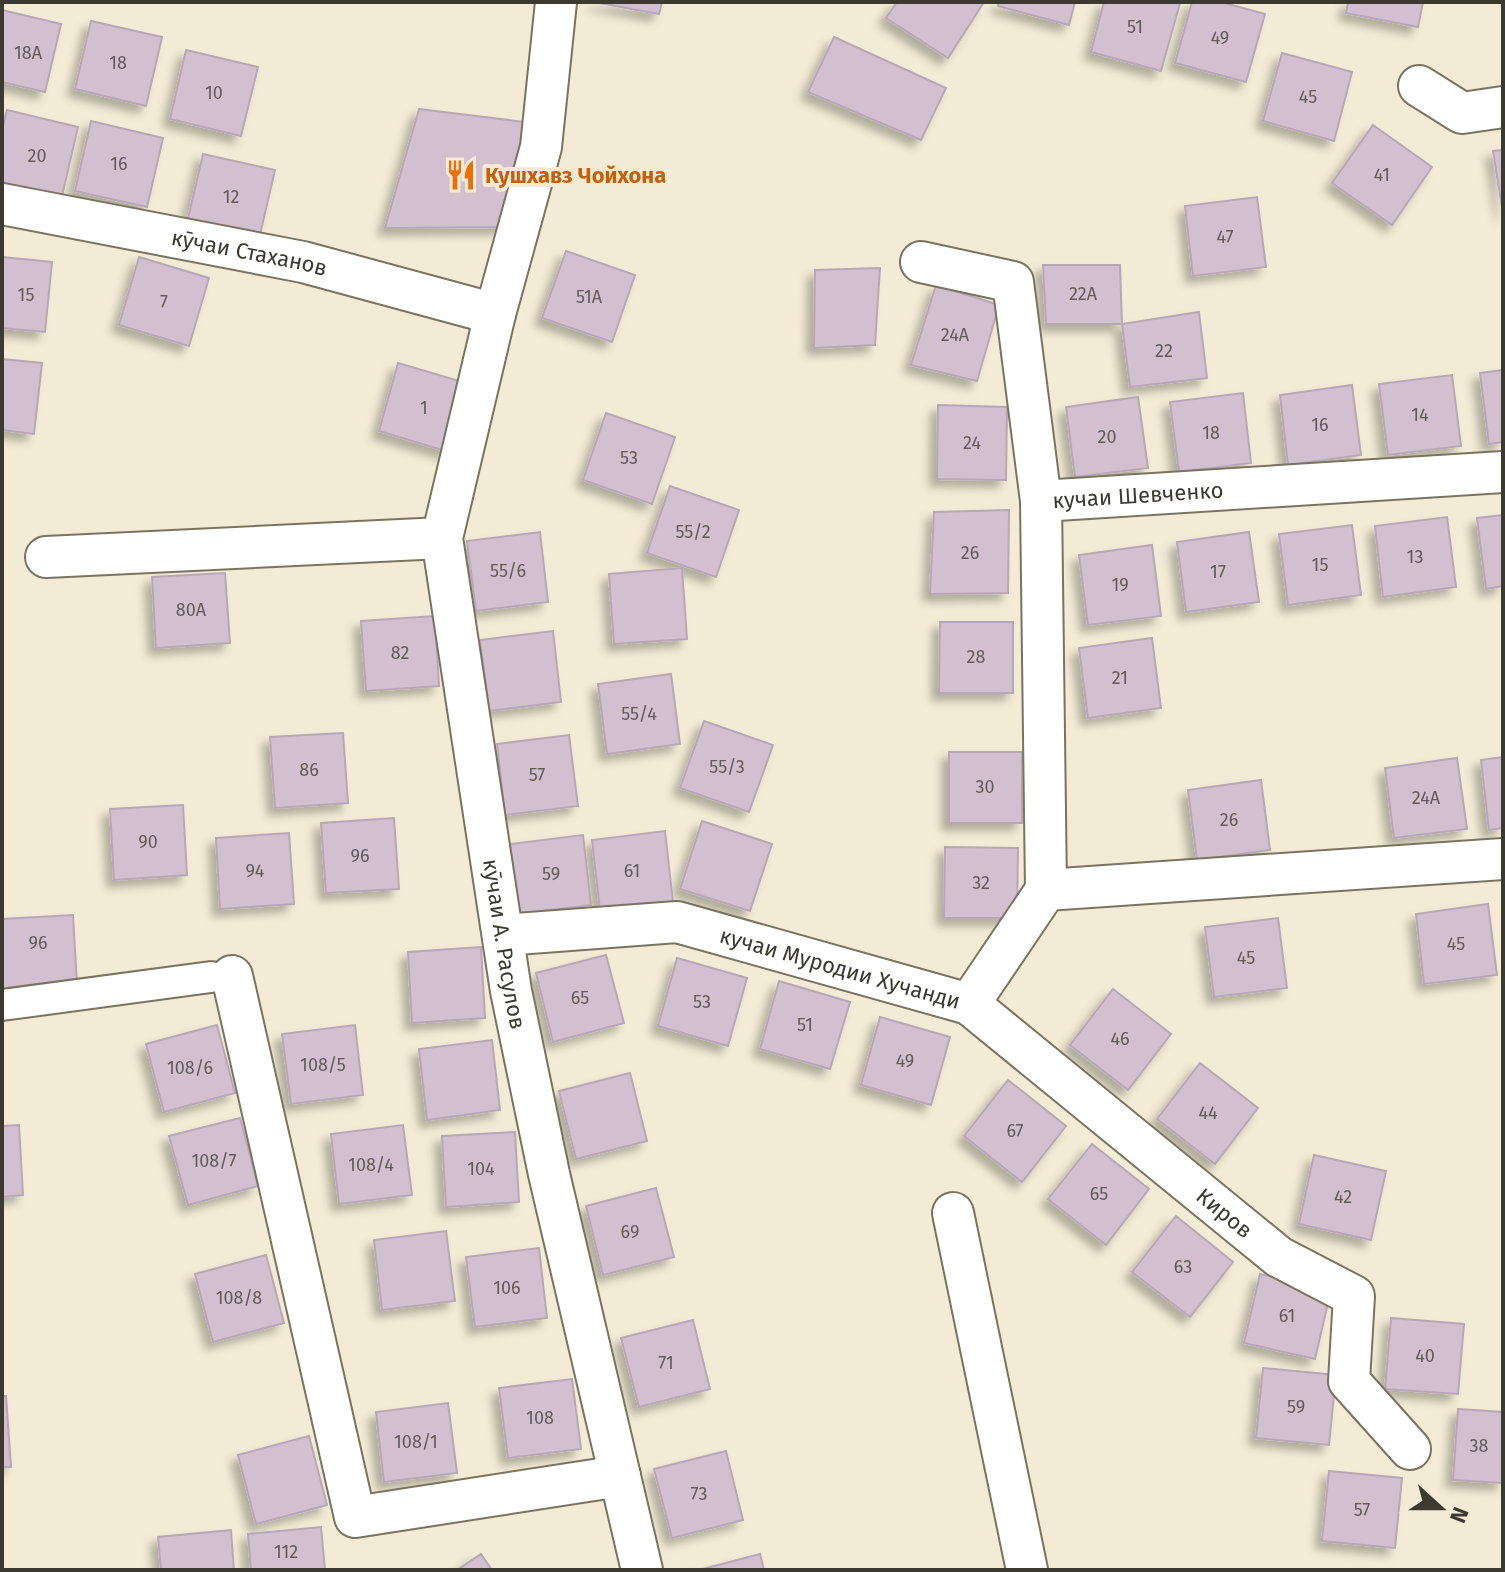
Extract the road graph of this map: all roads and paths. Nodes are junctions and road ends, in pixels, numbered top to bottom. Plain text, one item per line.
1 (556, 2) edge
2 (1419, 86) dead end
3 (1503, 107) edge
4 (2, 204) edge
5 (921, 262) dead end
6 (495, 314) junction
7 (1503, 472) edge
8 (1041, 501) junction
9 (442, 538) junction
10 (46, 557) dead end
11 (1503, 859) edge
12 (1046, 890) junction
13 (503, 935) junction
14 (221, 976) joint
15 (969, 1004) junction
16 (2, 1005) edge
17 (953, 1213) dead end
18 (1410, 1449) dead end
19 (620, 1476) junction
20 (642, 1570) edge
21 (1027, 1570) edge

1 - 6 street, кӯчаи А. Расулов
2 - 3 street
4 - 6 street, кӯчаи Стаханов
5 - 8 street, кучаи Шевченко
6 - 9 street, кӯчаи А. Расулов
7 - 8 street, кучаи Шевченко
8 - 12 street
9 - 10 street
9 - 13 street, кӯчаи А. Расулов
11 - 12 street
12 - 15 street, кучаи Муродии Хучанди
13 - 15 street, кучаи Муродии Хучанди
13 - 19 street, кӯчаи А. Расулов
14 - 16 street
14 - 19 street
15 - 18 street, Киров
17 - 21 street
19 - 20 street, кӯчаи А. Расулов

